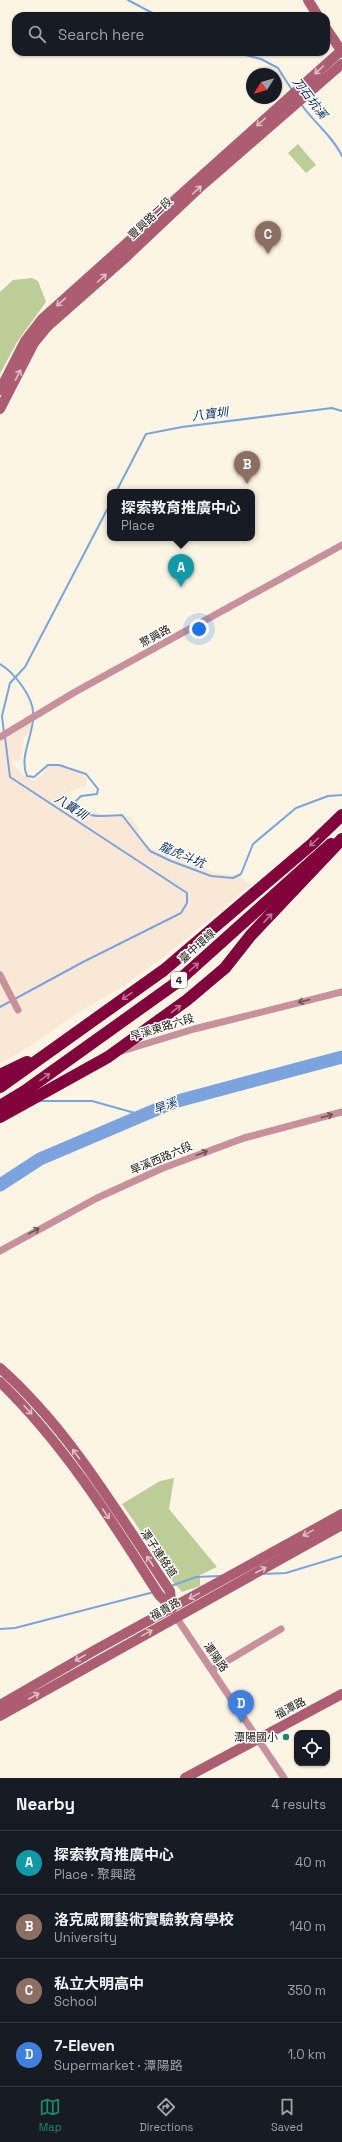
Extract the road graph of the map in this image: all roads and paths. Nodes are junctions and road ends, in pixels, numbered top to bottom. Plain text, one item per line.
1 (308, 0) edge
2 (316, 12) edge
3 (330, 34) edge
4 (342, 51) edge
5 (342, 64) edge
6 (297, 97) junction
7 (0, 390) edge
8 (0, 409) edge
9 (342, 545) edge
10 (0, 737) edge
11 (342, 816) edge
12 (342, 834) edge
13 (342, 839) edge
14 (0, 975) edge
15 (342, 992) edge
16 (18, 1010) dead end
17 (60, 1045) junction
18 (0, 1075) edge
19 (0, 1087) edge
20 (0, 1106) edge
21 (342, 1112) edge
22 (0, 1113) edge
23 (0, 1117) edge
24 (0, 1250) edge
25 (0, 1368) edge
26 (0, 1382) edge
27 (342, 1514) edge
28 (342, 1525) edge
29 (174, 1612) junction
30 (281, 1629) dead end
31 (212, 1670) junction
32 (342, 1694) edge
33 (0, 1704) edge
34 (0, 1716) edge
35 (258, 1739) junction
36 (185, 1778) edge
37 (284, 1778) edge

1 - 2 street
3 - 4 street
4 -> 6 street, 豐興路二段
5 - 6 street, 豐興路二段
6 -> 7 street, 豐興路二段
8 -> 6 street, 豐興路二段
9 - 10 street, 聚興路
11 -> 17 highway, 臺中環線 / 4
20 -> 12 highway, 臺中環線 / 4
23 -> 13 highway, bridge
14 - 16 street
15 -> 22 street, 旱溪東路六段
17 - 18 highway
17 - 19 highway, 臺中環線 / 4
24 -> 21 street, 旱溪西路六段
29 -> 25 street, 潭子連絡道
26 -> 29 street, 潭子連絡道
27 -> 29 street, 福貴路
29 -> 28 street, 福貴路
29 - 31 street, 潭陽路
29 -> 33 street, 福貴路
34 -> 29 street, 福貴路
30 - 31 street
31 - 35 street, 潭陽路
32 - 35 street, 福潭路
35 - 36 street, 福潭路
35 - 37 street, 潭陽路

